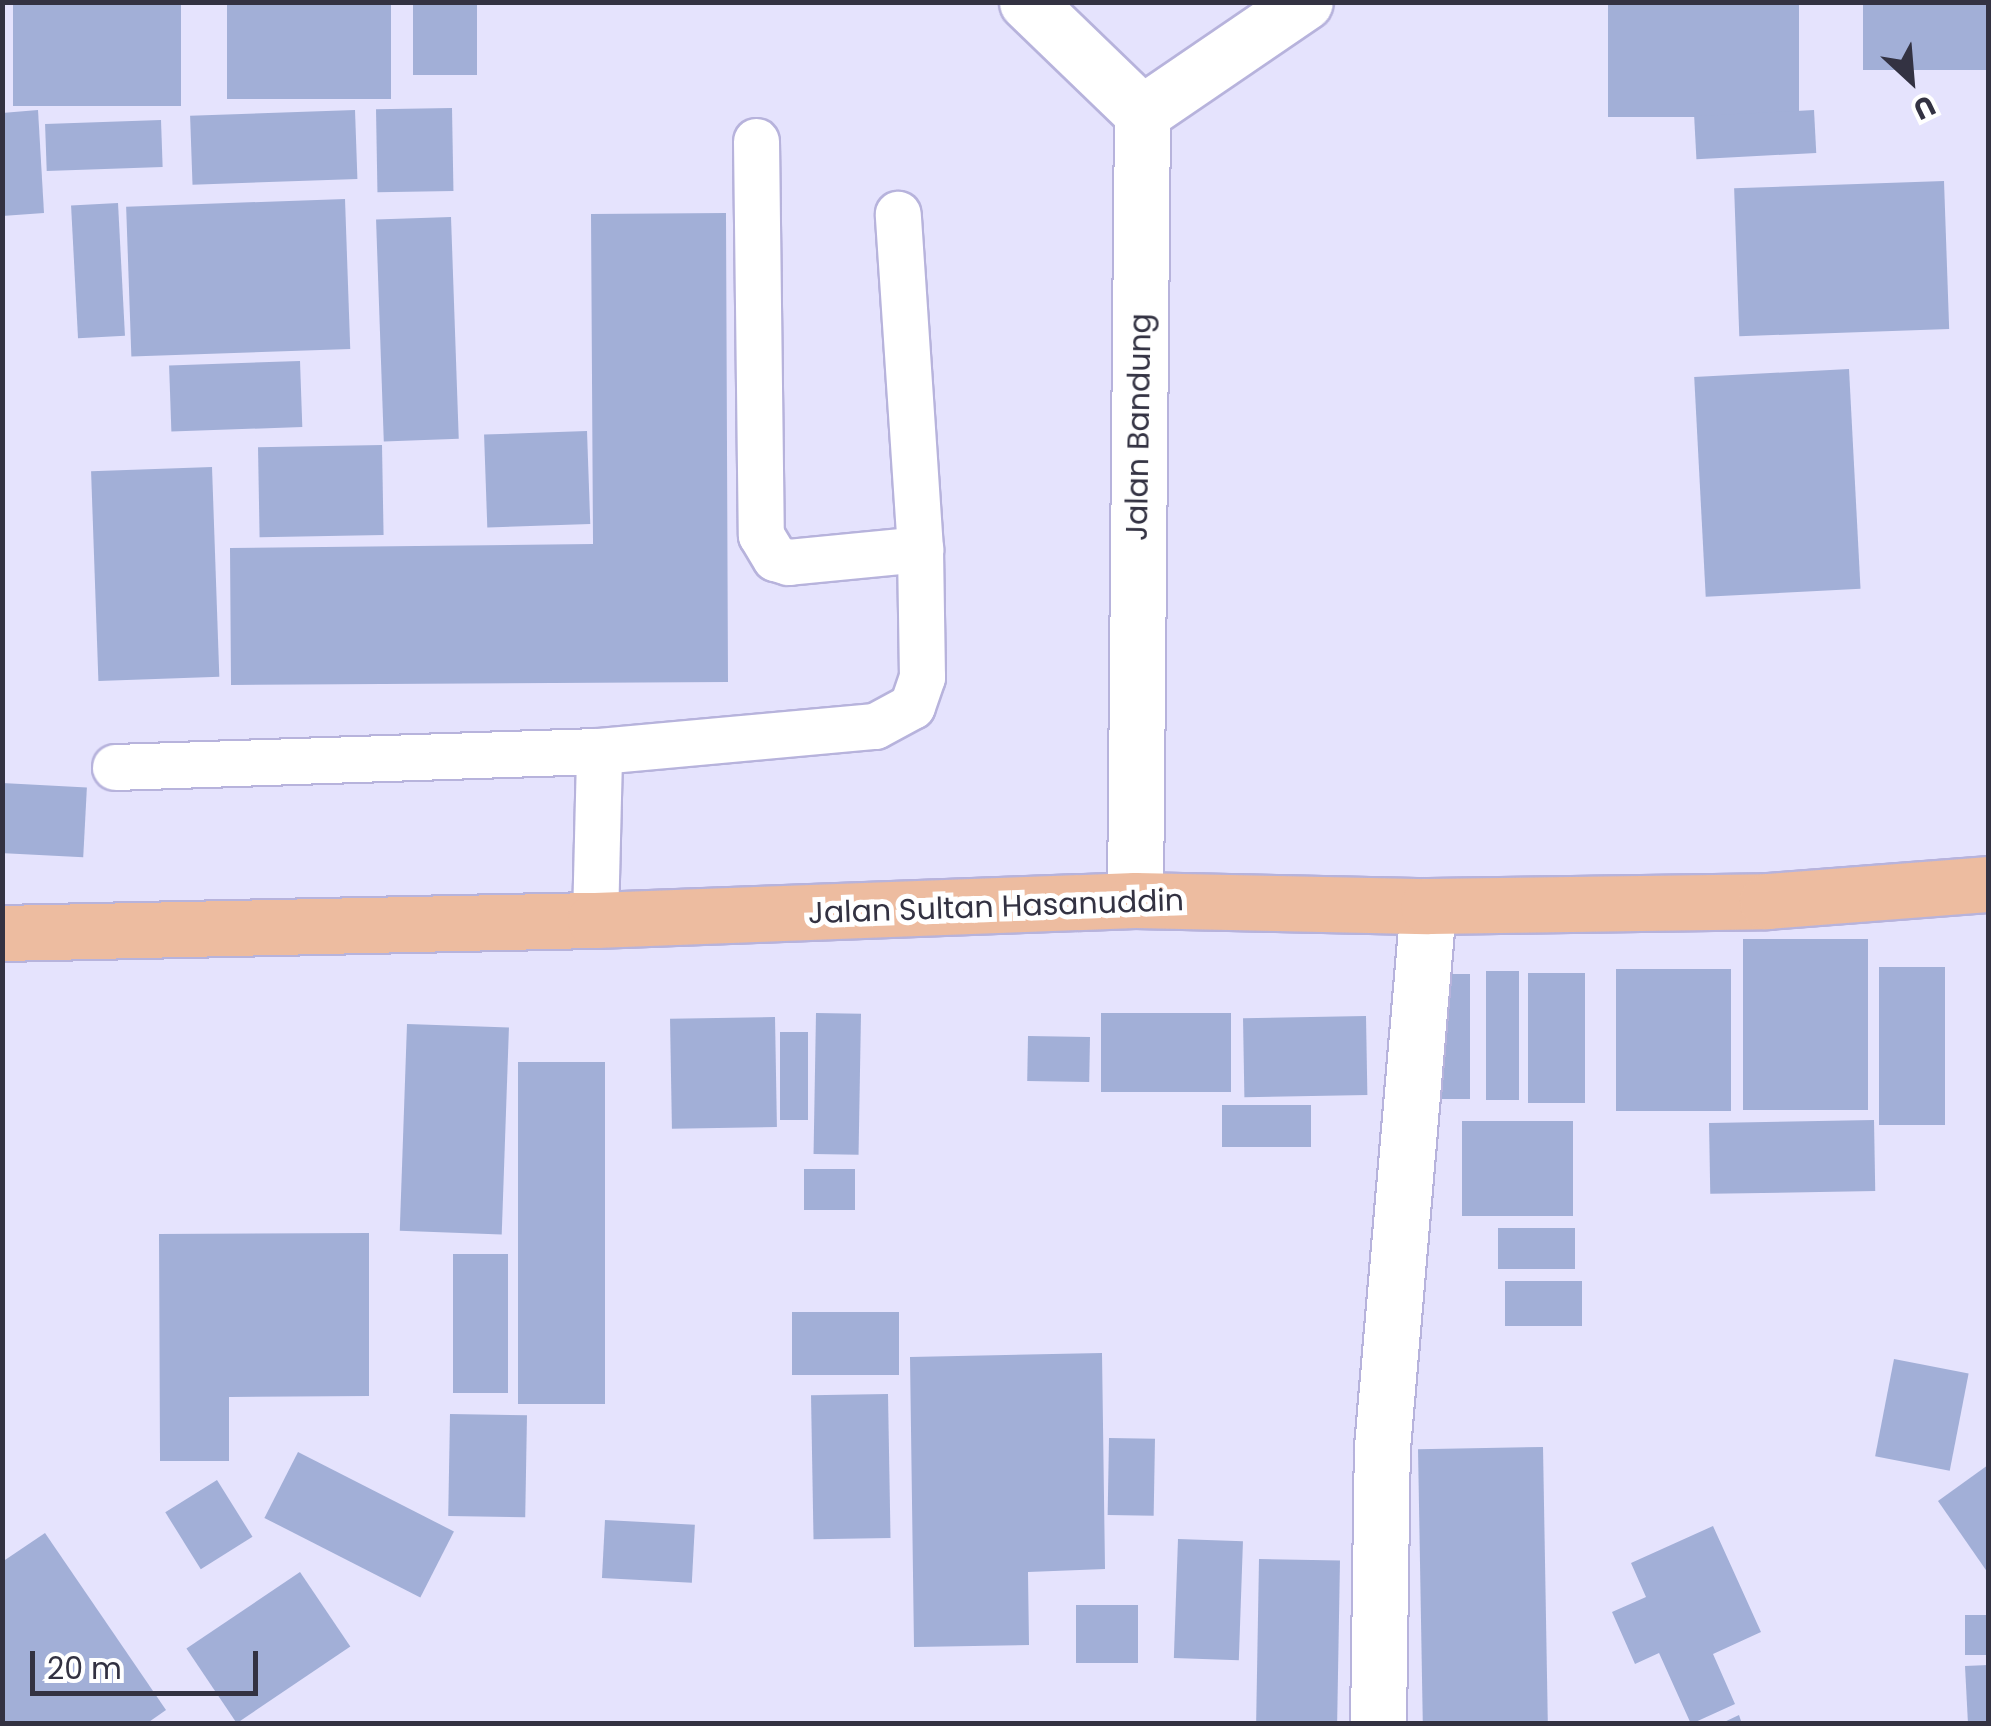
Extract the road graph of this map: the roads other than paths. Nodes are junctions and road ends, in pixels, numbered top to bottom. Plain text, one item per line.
1 (1027, 2) edge
2 (1304, 2) edge
3 (1142, 113) junction
4 (756, 141) dead end
5 (898, 214) dead end
6 (920, 549) junction
7 (599, 751) junction
8 (115, 767) dead end
9 (1988, 884) edge
10 (1135, 900) junction
11 (1428, 906) junction
12 (595, 920) junction
13 (2, 933) edge
14 (1378, 1724) edge

1 - 3 street
2 - 3 street
3 - 10 street, Jalan Bandung
4 - 6 lane
5 - 6 lane
6 - 7 lane
7 - 8 lane
7 - 12 lane
9 - 11 main road, Jalan Sultan Hasanuddin
10 - 11 main road, Jalan Sultan Hasanuddin
10 - 12 main road, Jalan Sultan Hasanuddin
11 - 14 street
12 - 13 main road, Jalan Sultan Hasanuddin

